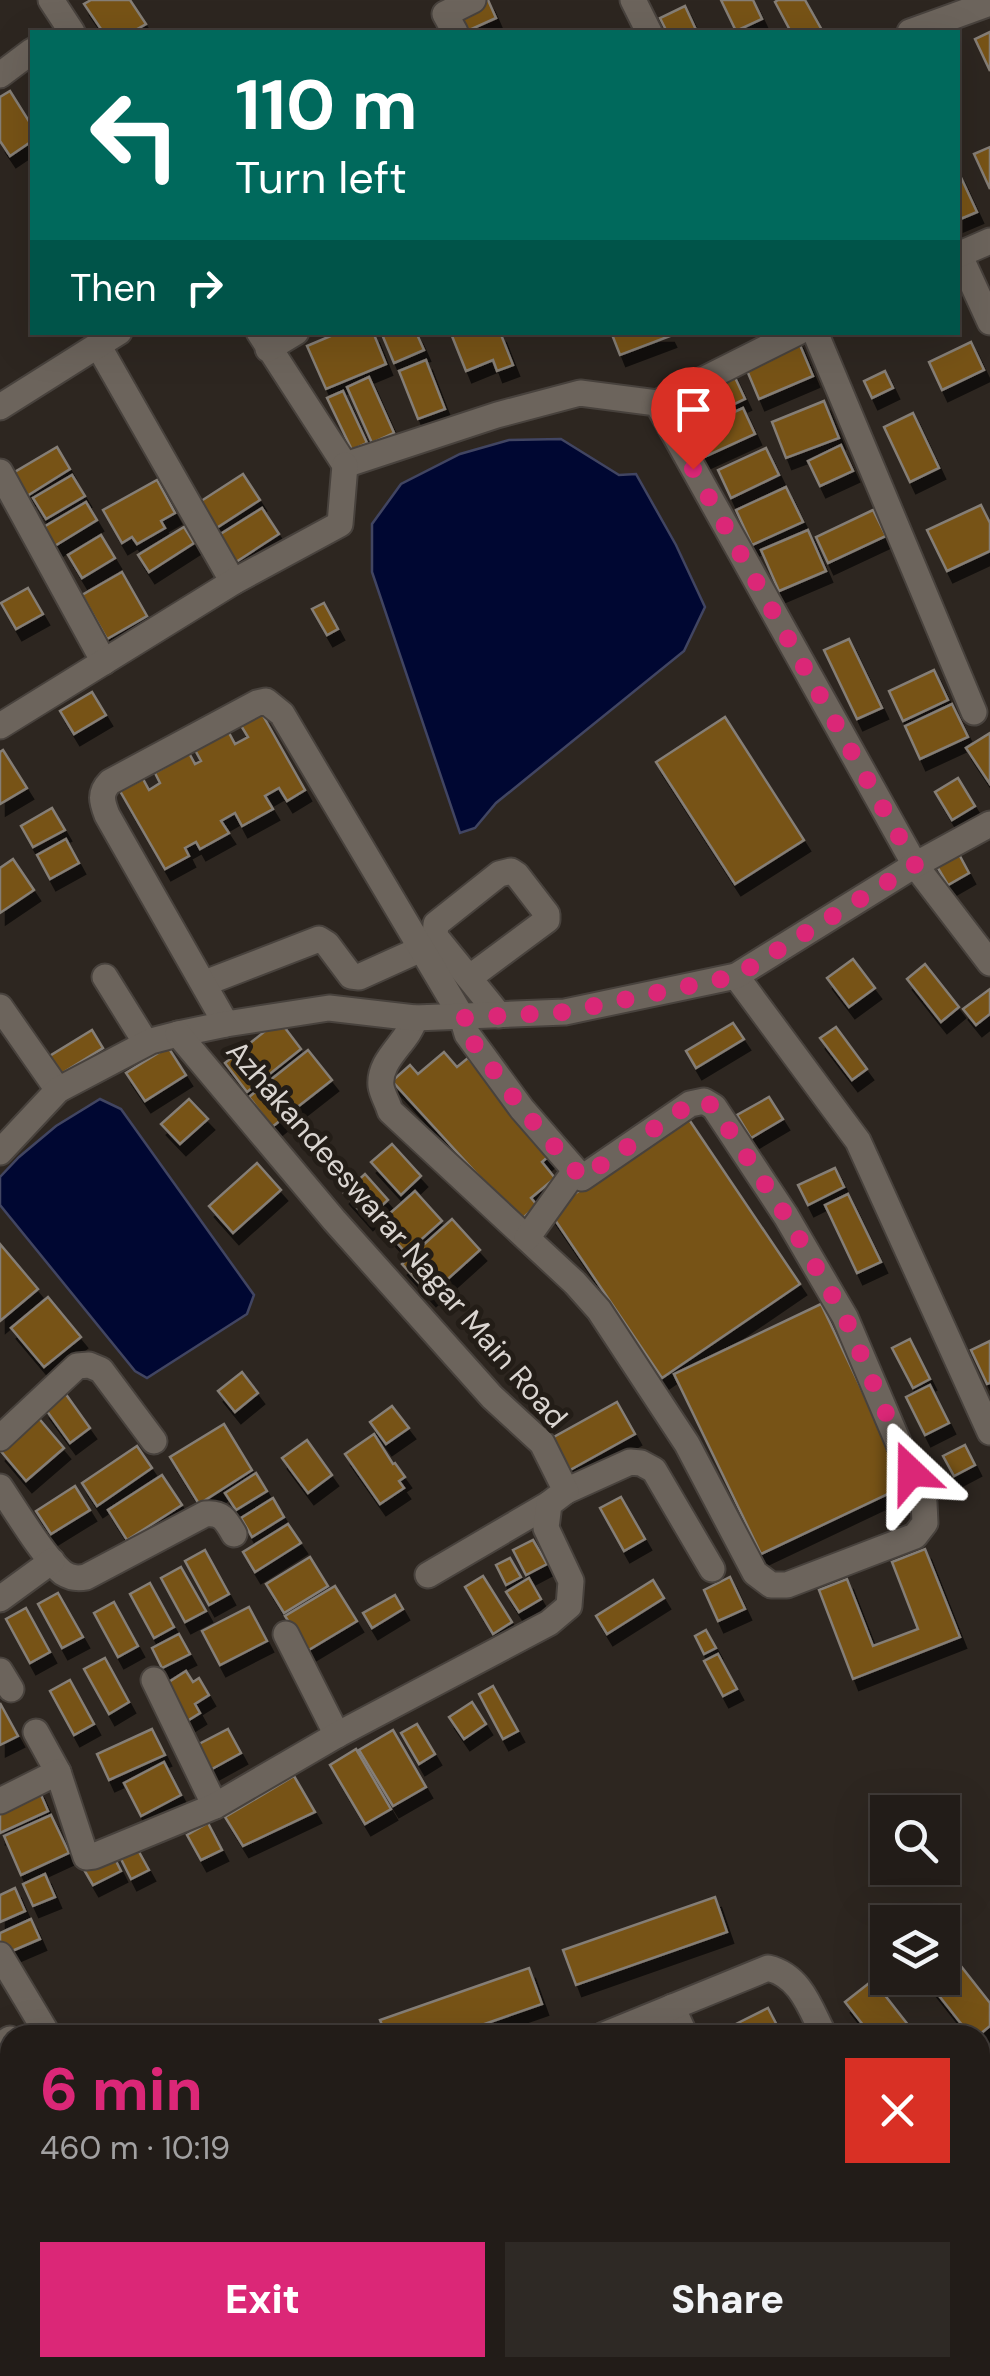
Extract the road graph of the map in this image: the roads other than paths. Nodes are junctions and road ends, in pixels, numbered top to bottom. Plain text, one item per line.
1 (52, 0) edge
2 (473, 0) edge
3 (633, 0) edge
4 (990, 4) edge
5 (450, 23) edge
6 (66, 30) edge
7 (648, 30) edge
8 (916, 30) edge
9 (30, 52) edge
10 (0, 75) edge
11 (990, 241) edge
12 (960, 253) edge
13 (960, 258) edge
14 (990, 322) edge
15 (792, 335) edge
16 (816, 335) edge
17 (109, 340) edge
18 (264, 341) edge
19 (656, 403) junction
20 (0, 407) edge
21 (346, 465) junction
22 (0, 472) edge
23 (233, 582) junction
24 (104, 662) junction
25 (974, 712) dead end
26 (0, 726) edge
27 (990, 824) edge
28 (915, 865) junction
29 (421, 949) junction
30 (990, 962) edge
31 (736, 976) junction
32 (105, 977) dead end
33 (469, 978) junction
34 (205, 983) junction
35 (0, 1007) edge
36 (498, 1015) junction
37 (415, 1018) junction
38 (462, 1018) junction
39 (226, 1024) junction
40 (178, 1034) junction
41 (146, 1043) junction
42 (58, 1090) junction
43 (0, 1152) edge
44 (575, 1172) junction
45 (527, 1238) junction
46 (990, 1432) edge
47 (0, 1438) edge
48 (154, 1442) dead end
49 (0, 1487) edge
50 (558, 1497) junction
51 (234, 1534) dead end
52 (52, 1561) junction
53 (712, 1570) dead end
54 (428, 1576) dead end
55 (0, 1599) edge
56 (286, 1634) dead end
57 (154, 1680) dead end
58 (36, 1732) dead end
59 (338, 1735) junction
60 (58, 1772) junction
61 (0, 1801) edge
62 (215, 1806) junction
63 (0, 1955) edge
64 (672, 2007) junction
65 (42, 2025) edge
66 (628, 2025) edge
67 (681, 2025) edge
68 (819, 2025) edge

1 - 6 street
2 - 5 street
3 - 7 street
4 - 8 street
9 - 10 street
11 - 12 street
13 - 14 street
15 - 19 street
16 - 25 street
17 - 20 street
17 - 23 street
18 - 21 street
19 - 21 street
19 - 28 street
21 - 23 street
22 - 24 street
23 - 24 street
24 - 26 street
27 - 28 street
28 - 30 street
28 - 31 street
29 - 34 street
29 - 34 street
29 - 38 street
31 - 36 street
31 - 46 street
32 - 41 street
33 - 33 street
33 - 36 street
34 - 39 street
35 - 42 street
36 - 38 street
37 - 38 street
37 - 39 street
37 - 45 street
38 - 44 street
39 - 40 street
40 - 41 street
40 - 50 street, Azhakandeeswarar Nagar Main Road
41 - 42 street
42 - 43 street
44 - 45 street
44 - 45 street
47 - 48 street
49 - 52 street
50 - 53 street
50 - 54 street
50 - 59 street, Azhakandeeswarar Nagar Main Road
51 - 52 street
52 - 55 street
56 - 59 street
57 - 62 street
58 - 60 street
59 - 62 street, Azhakandeeswarar Nagar Main Road
60 - 61 street
60 - 62 street, Azhakandeeswarar Nagar Main Road
63 - 65 street
64 - 66 street
64 - 67 street
64 - 68 street

